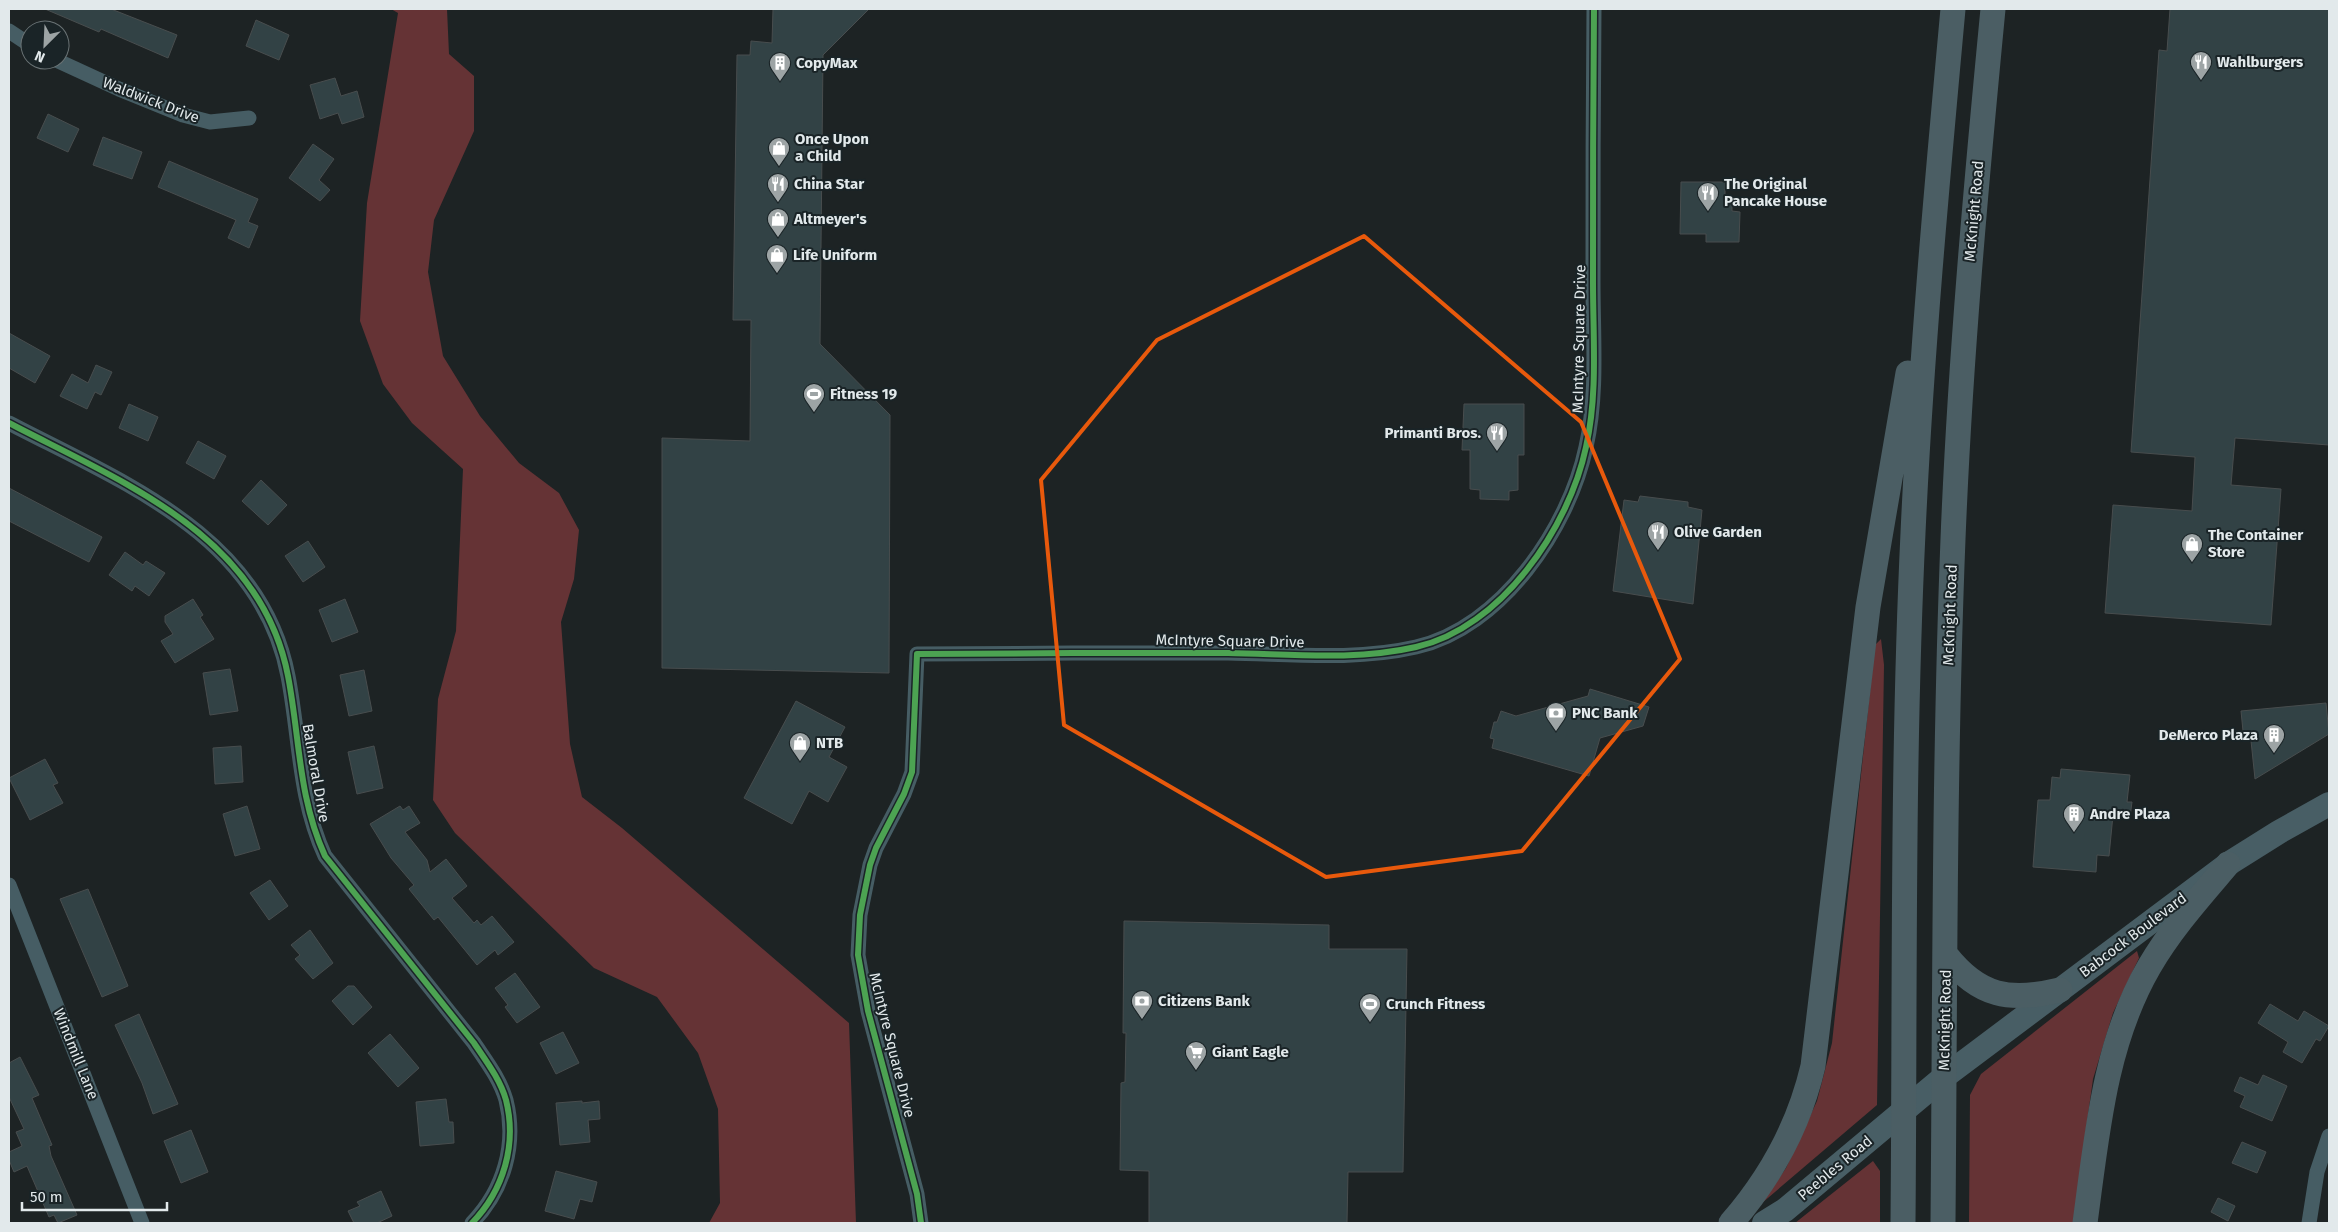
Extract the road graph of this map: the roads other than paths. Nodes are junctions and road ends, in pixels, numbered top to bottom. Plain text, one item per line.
1 (1594, 9) edge
2 (1953, 9) edge
3 (1993, 9) edge
4 (9, 31) edge
5 (20, 38) edge
6 (70, 67) edge
7 (250, 118) dead end
8 (1932, 238) junction
9 (9, 423) edge
10 (2329, 804) edge
11 (2228, 864) junction
12 (9, 885) edge
13 (1946, 955) junction
14 (2060, 990) junction
15 (1944, 1076) junction
16 (1904, 1110) junction
17 (2329, 1136) edge
18 (142, 1223) edge
19 (472, 1223) edge
20 (921, 1223) edge
21 (1731, 1223) edge
22 (1764, 1223) edge
23 (1903, 1223) edge
24 (1943, 1223) edge
25 (2085, 1223) edge
26 (2309, 1223) edge

1 - 20 street, McIntyre Square Drive
2 - 8 highway
3 - 13 highway, McKnight Road
4 - 5 street
6 - 7 street, Waldwick Drive
8 - 16 highway
8 - 21 highway
9 - 19 street, Balmoral Drive
10 - 11 main road, Babcock Boulevard
11 - 14 main road, Babcock Boulevard
11 - 25 highway
12 - 18 street, Windmill Lane
13 - 14 highway
13 - 15 highway, McKnight Road
14 - 15 main road, Babcock Boulevard
15 - 16 main road, Peebles Road
15 - 24 highway, McKnight Road
16 - 22 main road, Peebles Road
16 - 23 highway
17 - 26 street

